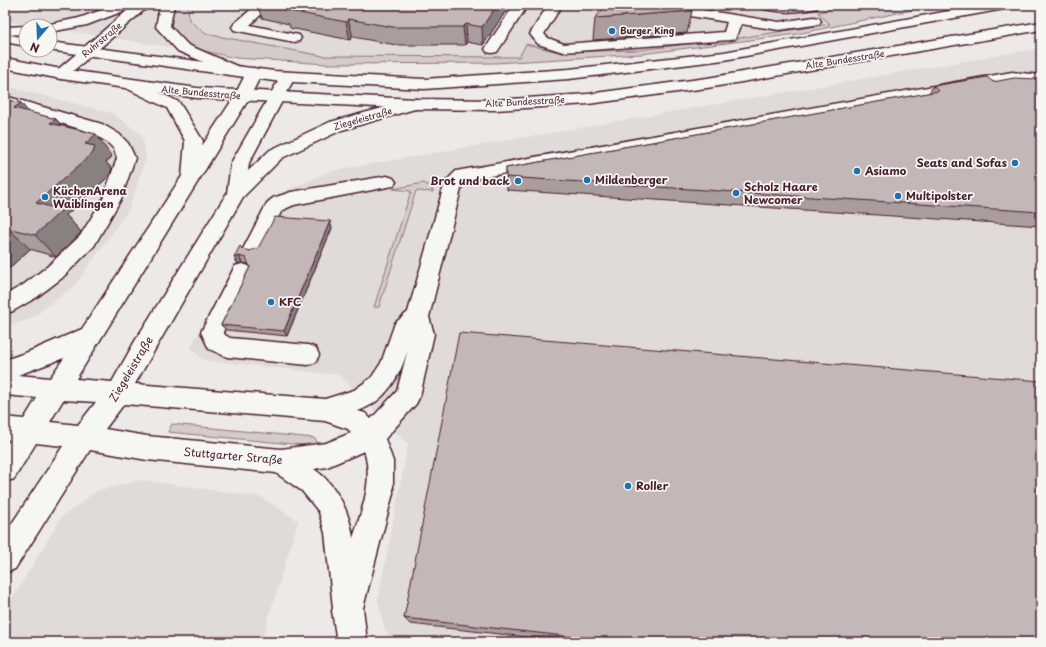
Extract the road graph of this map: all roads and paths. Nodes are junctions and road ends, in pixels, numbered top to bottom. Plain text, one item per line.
1 (129, 5) edge
2 (143, 5) edge
3 (167, 5) edge
4 (264, 5) edge
5 (521, 5) edge
6 (555, 5) edge
7 (651, 5) edge
8 (765, 5) edge
9 (812, 5) edge
10 (1004, 5) edge
11 (735, 19) junction
12 (814, 21) dead end
13 (58, 26) edge
14 (1041, 26) edge
15 (18, 30) edge
16 (5, 31) edge
17 (5, 38) edge
18 (294, 38) dead end
19 (18, 40) edge
20 (58, 47) edge
21 (492, 49) dead end
22 (88, 52) junction
23 (5, 63) edge
24 (234, 70) junction
25 (254, 73) junction
26 (61, 74) junction
27 (287, 77) junction
28 (1041, 80) edge
29 (132, 85) junction
30 (242, 96) junction
31 (276, 98) junction
32 (5, 101) edge
33 (416, 104) junction
34 (191, 179) junction
35 (387, 182) dead end
36 (236, 193) junction
37 (254, 249) edge
38 (242, 272) dead end
39 (5, 305) edge
40 (418, 317) junction
41 (90, 336) junction
42 (308, 355) dead end
43 (5, 370) edge
44 (5, 385) edge
45 (56, 389) junction
46 (118, 393) junction
47 (324, 410) junction
48 (5, 428) edge
49 (29, 431) junction
50 (371, 436) junction
51 (84, 437) junction
52 (281, 461) junction
53 (5, 470) edge
54 (5, 559) edge
55 (347, 611) junction
56 (352, 642) edge

1 - 13 street, Ruhrstraße
2 - 22 street, Ruhrstraße
3 - 24 street
4 - 18 street
5 - 21 street
6 - 11 street
7 - 11 street
8 - 9 street
10 - 27 street
11 - 12 street
14 - 33 street, Alte Bundesstraße
15 - 16 street
17 - 19 street
20 - 22 street
22 - 24 street
22 - 26 street, Ruhrstraße
23 - 26 street, Alte Bundesstraße
24 - 25 street
25 - 27 street
25 - 30 street
26 - 29 street, Alte Bundesstraße
27 - 31 street, Ziegeleistraße
28 - 40 street, Stuttgarter Straße
29 - 30 street, Alte Bundesstraße
29 - 34 street
30 - 31 street, Alte Bundesstraße
30 - 34 street
31 - 33 street, Alte Bundesstraße
31 - 36 street, Ziegeleistraße
32 - 39 street
33 - 36 street, Ziegeleistraße
34 - 41 street
35 - 37 street
36 - 46 street, Ziegeleistraße
38 - 42 street
40 - 47 street
40 - 50 street, Stuttgarter Straße
41 - 43 street
41 - 45 street
44 - 45 street
45 - 46 street
45 - 49 street
46 - 47 street
46 - 51 street, Ziegeleistraße
47 - 50 street
48 - 49 street, Stuttgarter Straße
49 - 51 street, Stuttgarter Straße
49 - 53 street
50 - 52 street, Stuttgarter Straße
50 - 55 street
51 - 52 street, Stuttgarter Straße
51 - 54 street, Ziegeleistraße
52 - 55 street
55 - 56 street

